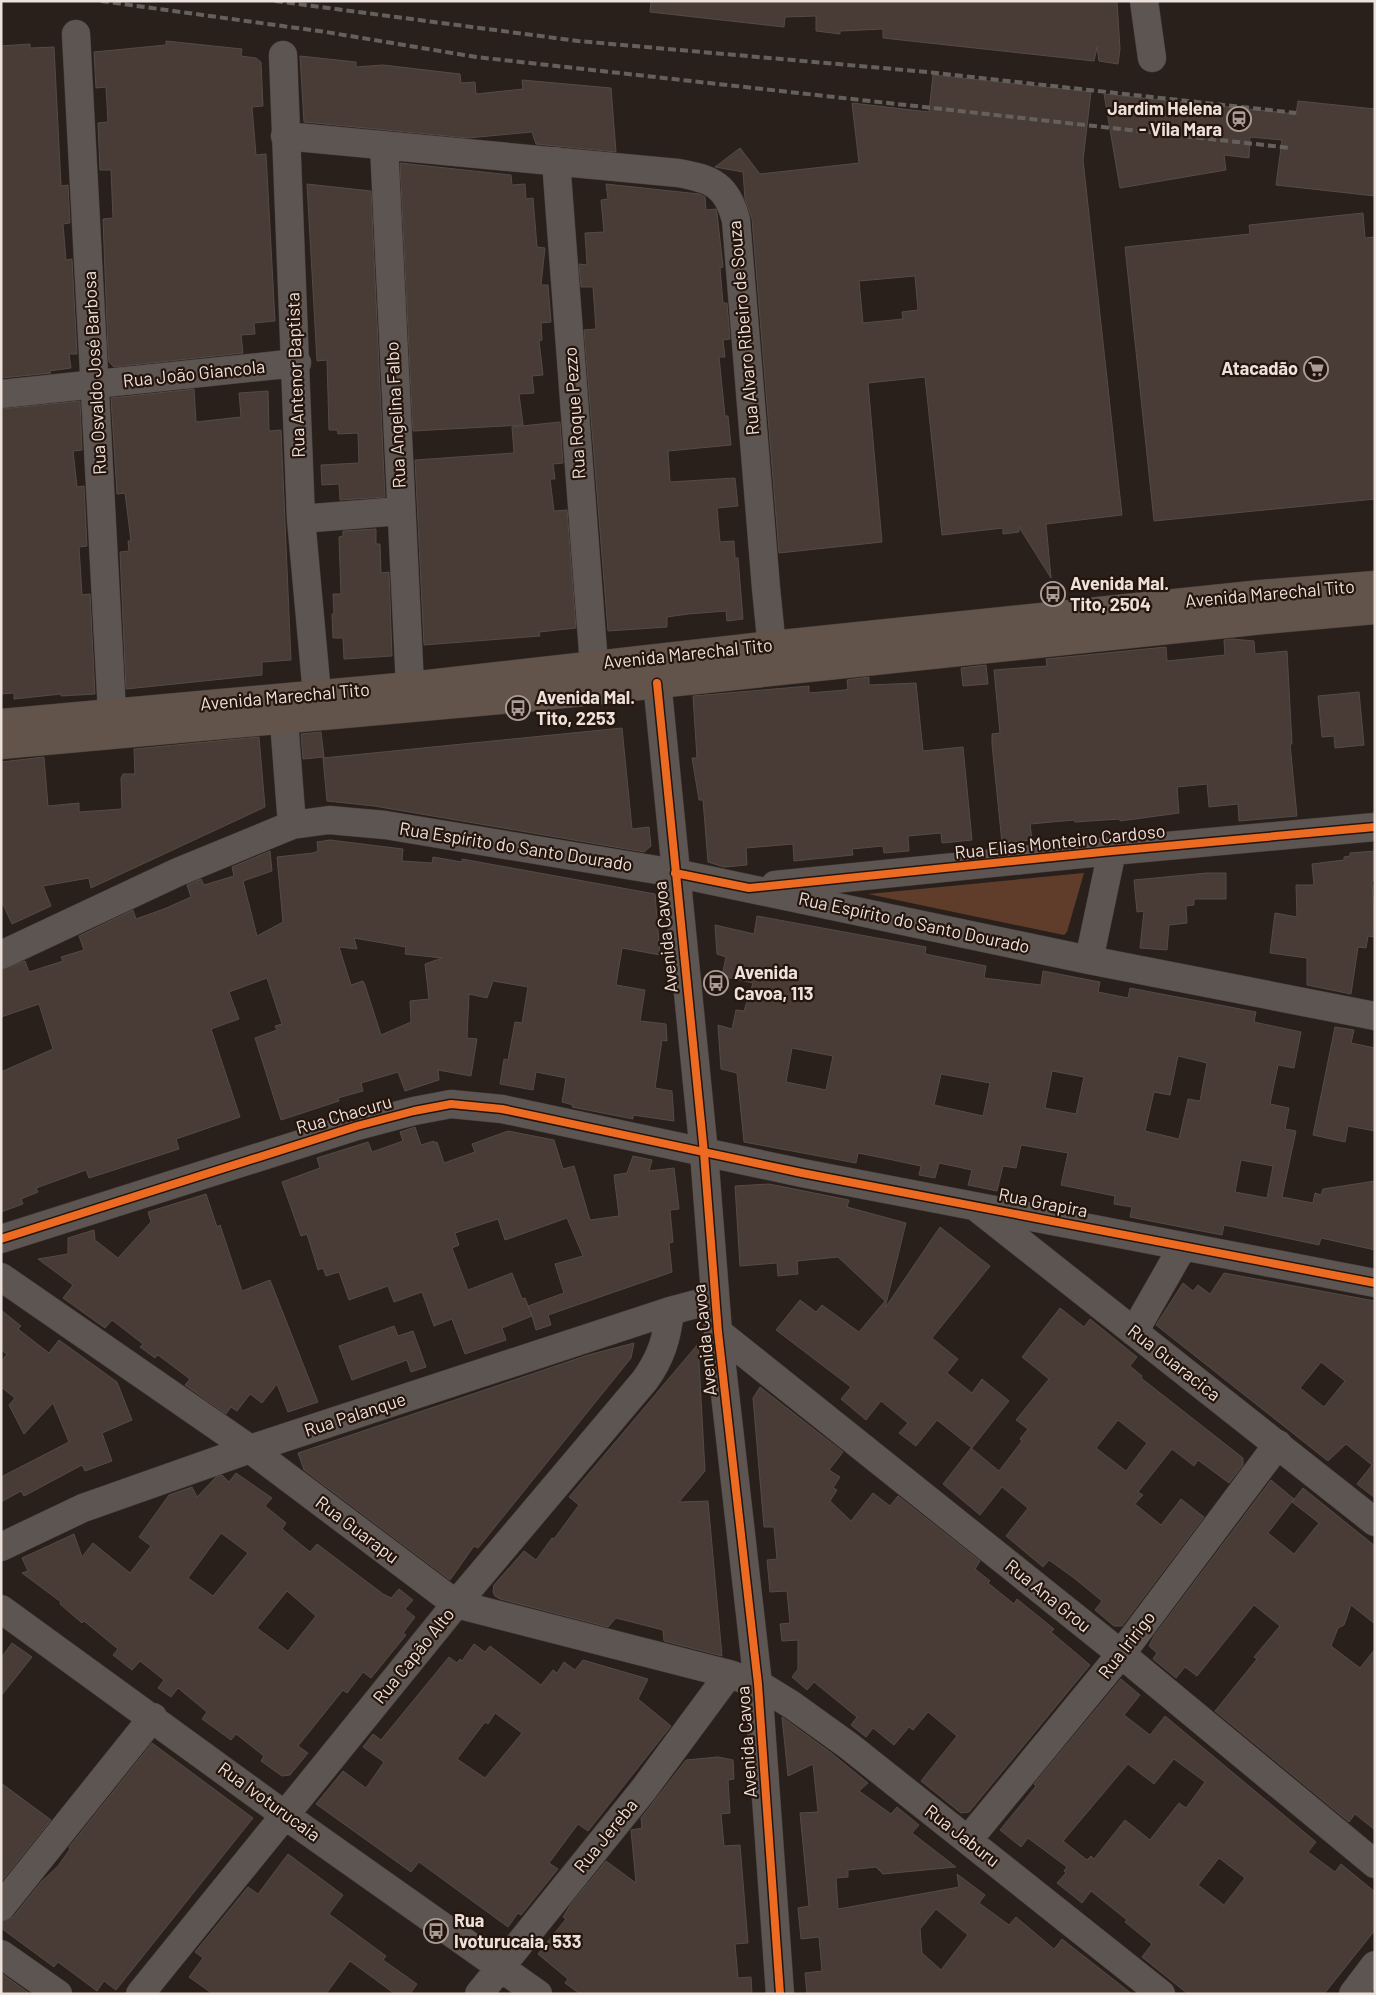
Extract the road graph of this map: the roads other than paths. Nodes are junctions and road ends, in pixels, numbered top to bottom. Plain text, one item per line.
1 (1144, 1) edge
2 (76, 34) dead end
3 (283, 55) dead end
4 (1152, 58) dead end
5 (285, 136) junction
6 (384, 145) junction
7 (556, 161) junction
8 (296, 363) junction
9 (96, 384) junction
10 (1, 394) edge
11 (400, 511) junction
12 (301, 519) junction
13 (1375, 585) edge
14 (1375, 610) edge
15 (774, 658) junction
16 (594, 665) junction
17 (656, 671) junction
18 (410, 686) junction
19 (317, 694) junction
20 (112, 713) junction
21 (284, 721) junction
22 (1, 723) edge
23 (1, 745) edge
24 (292, 825) junction
25 (1375, 827) edge
26 (1112, 851) junction
27 (675, 873) junction
28 (749, 888) junction
29 (1, 954) edge
30 (1089, 960) junction
31 (1375, 1016) edge
32 (704, 1153) junction
33 (973, 1204) junction
34 (1, 1239) edge
35 (1183, 1246) junction
36 (1, 1277) edge
37 (1375, 1283) edge
38 (715, 1299) junction
39 (670, 1311) junction
40 (718, 1332) junction
41 (1134, 1332) junction
42 (1278, 1444) junction
43 (250, 1449) junction
44 (1375, 1522) edge
45 (1, 1546) edge
46 (456, 1604) junction
47 (1, 1609) edge
48 (1121, 1654) junction
49 (729, 1674) junction
50 (758, 1684) junction
51 (152, 1717) junction
52 (286, 1816) junction
53 (968, 1840) junction
54 (1375, 1864) edge
55 (1, 1907) edge
56 (1, 1954) edge
57 (1375, 1965) edge
58 (500, 1968) junction
59 (58, 1994) edge
60 (140, 1994) edge
61 (479, 1994) edge
62 (538, 1994) edge
63 (780, 1994) edge
64 (1162, 1994) edge
65 (1353, 1994) edge

1 - 4 street
2 - 9 street, Rua Osvaldo José Barbosa
3 - 5 street, Rua Antenor Baptista
5 - 6 street, Rua Alvaro Ribeiro de Souza
5 - 8 street, Rua Antenor Baptista
6 - 7 street, Rua Alvaro Ribeiro de Souza
6 - 11 street, Rua Angelina Falbo
7 - 15 street, Rua Alvaro Ribeiro de Souza
7 - 16 street, Rua Roque Pezzo
8 - 9 street, Rua João Giancola
8 - 12 street, Rua Antenor Baptista
9 - 10 street, Rua João Giancola
9 - 20 street, Rua Osvaldo José Barbosa
11 - 12 street
11 - 18 street, Rua Angelina Falbo
12 - 19 street, Rua Antenor Baptista
13 - 15 main road, Avenida Marechal Tito
14 - 15 main road, Avenida Marechal Tito
15 - 17 main road, Avenida Marechal Tito
16 - 17 main road, Avenida Marechal Tito
16 - 18 main road, Avenida Marechal Tito
17 - 21 main road, Avenida Marechal Tito
17 - 27 street, Avenida Cavoa
18 - 19 main road, Avenida Marechal Tito
19 - 20 main road, Avenida Marechal Tito
20 - 22 main road, Avenida Marechal Tito
21 - 23 main road, Avenida Marechal Tito
21 - 24 street
24 - 27 street, Rua Espírito do Santo Dourado
24 - 29 street, Rua Espírito do Santo Dourado
25 - 26 street, Rua Elias Monteiro Cardoso
26 - 28 street, Rua Elias Monteiro Cardoso
26 - 30 street
27 - 28 street, Rua Espírito do Santo Dourado
27 - 32 street, Avenida Cavoa
28 - 30 street, Rua Espírito do Santo Dourado
30 - 31 street, Rua Espírito do Santo Dourado
32 - 33 street, Rua Grapira
32 - 34 street, Rua Chacuru
32 - 38 street, Avenida Cavoa
33 - 35 street, Rua Grapira
33 - 41 street, Rua Guaracica
35 - 37 street, Rua Grapira
35 - 41 street
36 - 43 street, Rua Guarapu
38 - 39 street, Rua Palanque
38 - 40 street, Avenida Cavoa
39 - 43 street, Rua Palanque
39 - 46 street, Rua Capão Alto
40 - 48 street, Rua Ana Grou
40 - 50 street, Avenida Cavoa
41 - 42 street, Rua Guaracica
42 - 44 street, Rua Guaracica
42 - 48 street, Rua Iririgo
43 - 45 street, Rua Palanque
43 - 46 street, Rua Guarapu
46 - 49 street, Rua Guarapu
46 - 52 street, Rua Capão Alto
47 - 51 street, Rua Ivoturucaia
48 - 53 street, Rua Iririgo
48 - 54 street, Rua Ana Grou
49 - 50 street, Rua Guarapu
49 - 58 street, Rua Jereba
50 - 53 street, Rua Jaburu
50 - 63 street, Avenida Cavoa
51 - 52 street, Rua Ivoturucaia
51 - 55 street
52 - 58 street, Rua Ivoturucaia
52 - 60 street, Rua Capão Alto
53 - 64 street, Rua Jaburu
56 - 59 street
57 - 65 street
58 - 61 street, Rua Jereba
58 - 62 street, Rua Ivoturucaia

